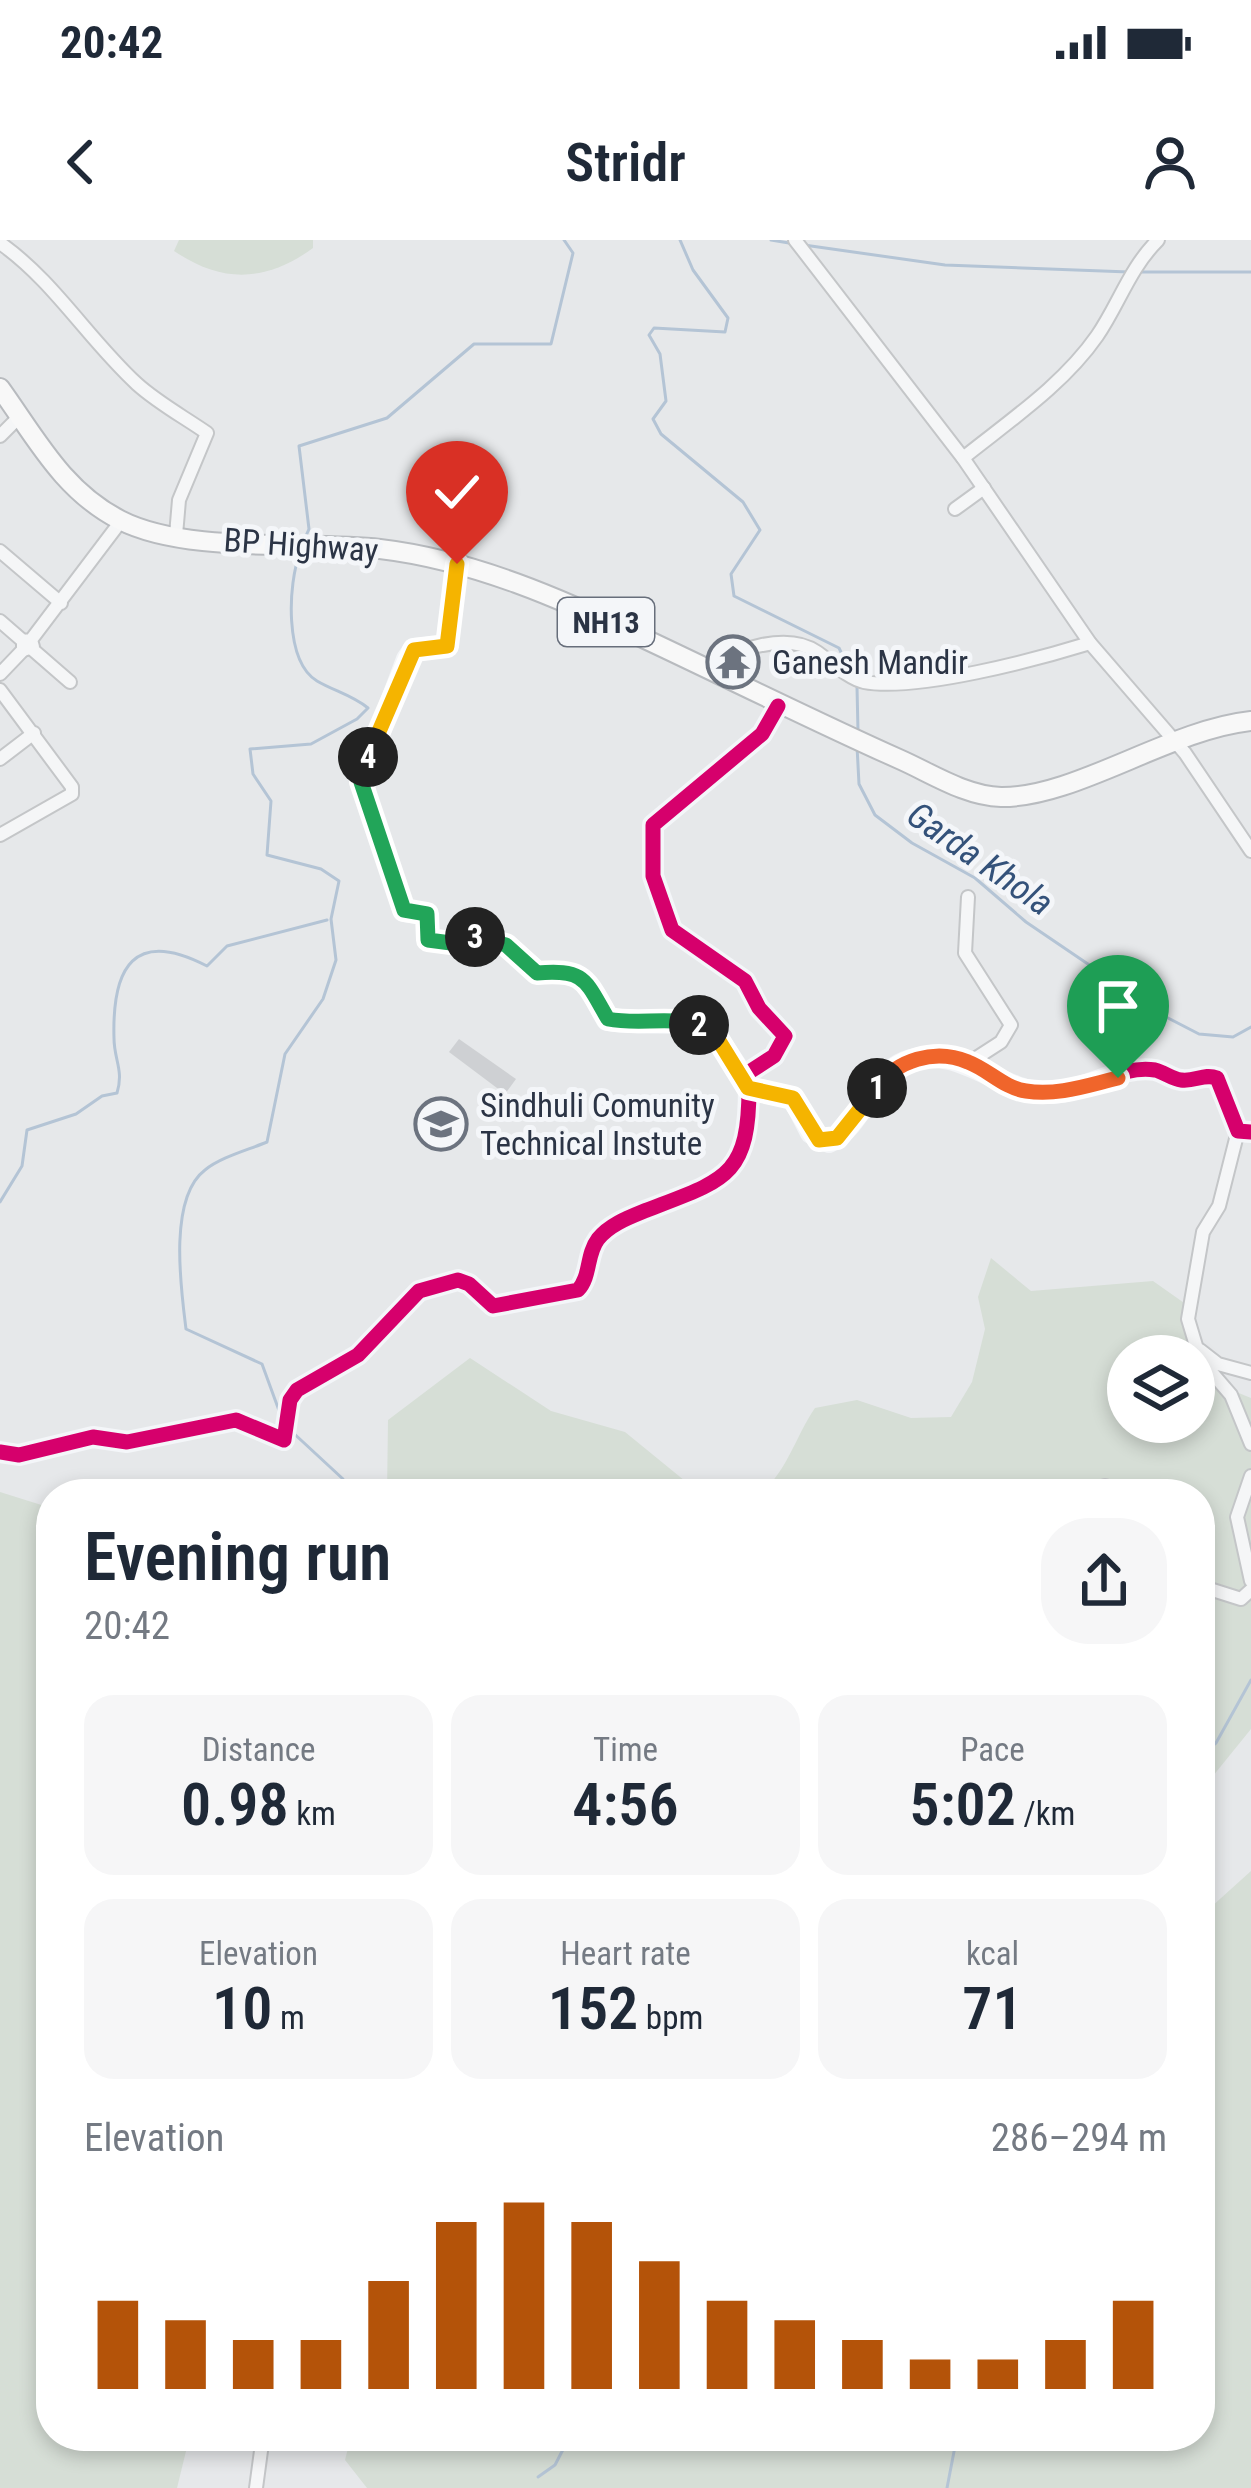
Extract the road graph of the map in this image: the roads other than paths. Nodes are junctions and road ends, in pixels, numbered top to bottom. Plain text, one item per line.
1 (795, 240) edge
2 (1158, 240) edge
3 (0, 243) edge
4 (0, 388) edge
5 (20, 416) junction
6 (0, 436) edge
7 (963, 458) junction
8 (984, 488) junction
9 (955, 509) dead end
10 (121, 521) junction
11 (176, 535) junction
12 (0, 551) edge
13 (457, 564) junction
14 (61, 603) junction
15 (0, 621) edge
16 (1090, 644) junction
17 (27, 645) junction
18 (702, 667) junction
19 (0, 674) edge
20 (70, 682) dead end
21 (0, 690) edge
22 (778, 706) junction
23 (1251, 721) edge
24 (34, 733) junction
25 (1172, 740) junction
26 (0, 759) edge
27 (0, 835) edge
28 (1251, 851) edge
29 (968, 897) dead end
30 (970, 1062) junction
31 (746, 1082) junction
32 (1245, 1131) edge
33 (1190, 1335) edge
34 (1215, 1362) edge
35 (1251, 1373) edge
36 (1215, 1378) edge
37 (1251, 1444) edge
38 (0, 1452) edge
39 (1251, 1476) edge
40 (1251, 1586) edge
41 (1215, 1591) edge
42 (261, 2451) edge
43 (256, 2488) edge

1 - 7 street
2 - 7 street
3 - 11 street
4 - 5 highway, BP Highway / NH13
5 - 6 street
5 - 10 highway, BP Highway / NH13
7 - 8 street
8 - 9 street
8 - 16 street
10 - 11 highway, BP Highway / NH13
10 - 14 street
11 - 13 highway, BP Highway / NH13
12 - 14 street
13 - 18 highway, BP Highway / NH13
13 - 31 street
14 - 17 street
15 - 17 street
16 - 18 street
16 - 25 street
17 - 19 street
17 - 20 street
18 - 22 highway, BP Highway / NH13
21 - 24 street
22 - 25 highway, BP Highway / NH13
22 - 31 street
23 - 25 highway, BP Highway / NH13
24 - 26 street
24 - 27 street
25 - 28 street
29 - 30 street
30 - 31 street
30 - 32 street
31 - 38 street
32 - 33 street
34 - 35 street
36 - 37 street
39 - 40 street
40 - 41 street
42 - 43 street

